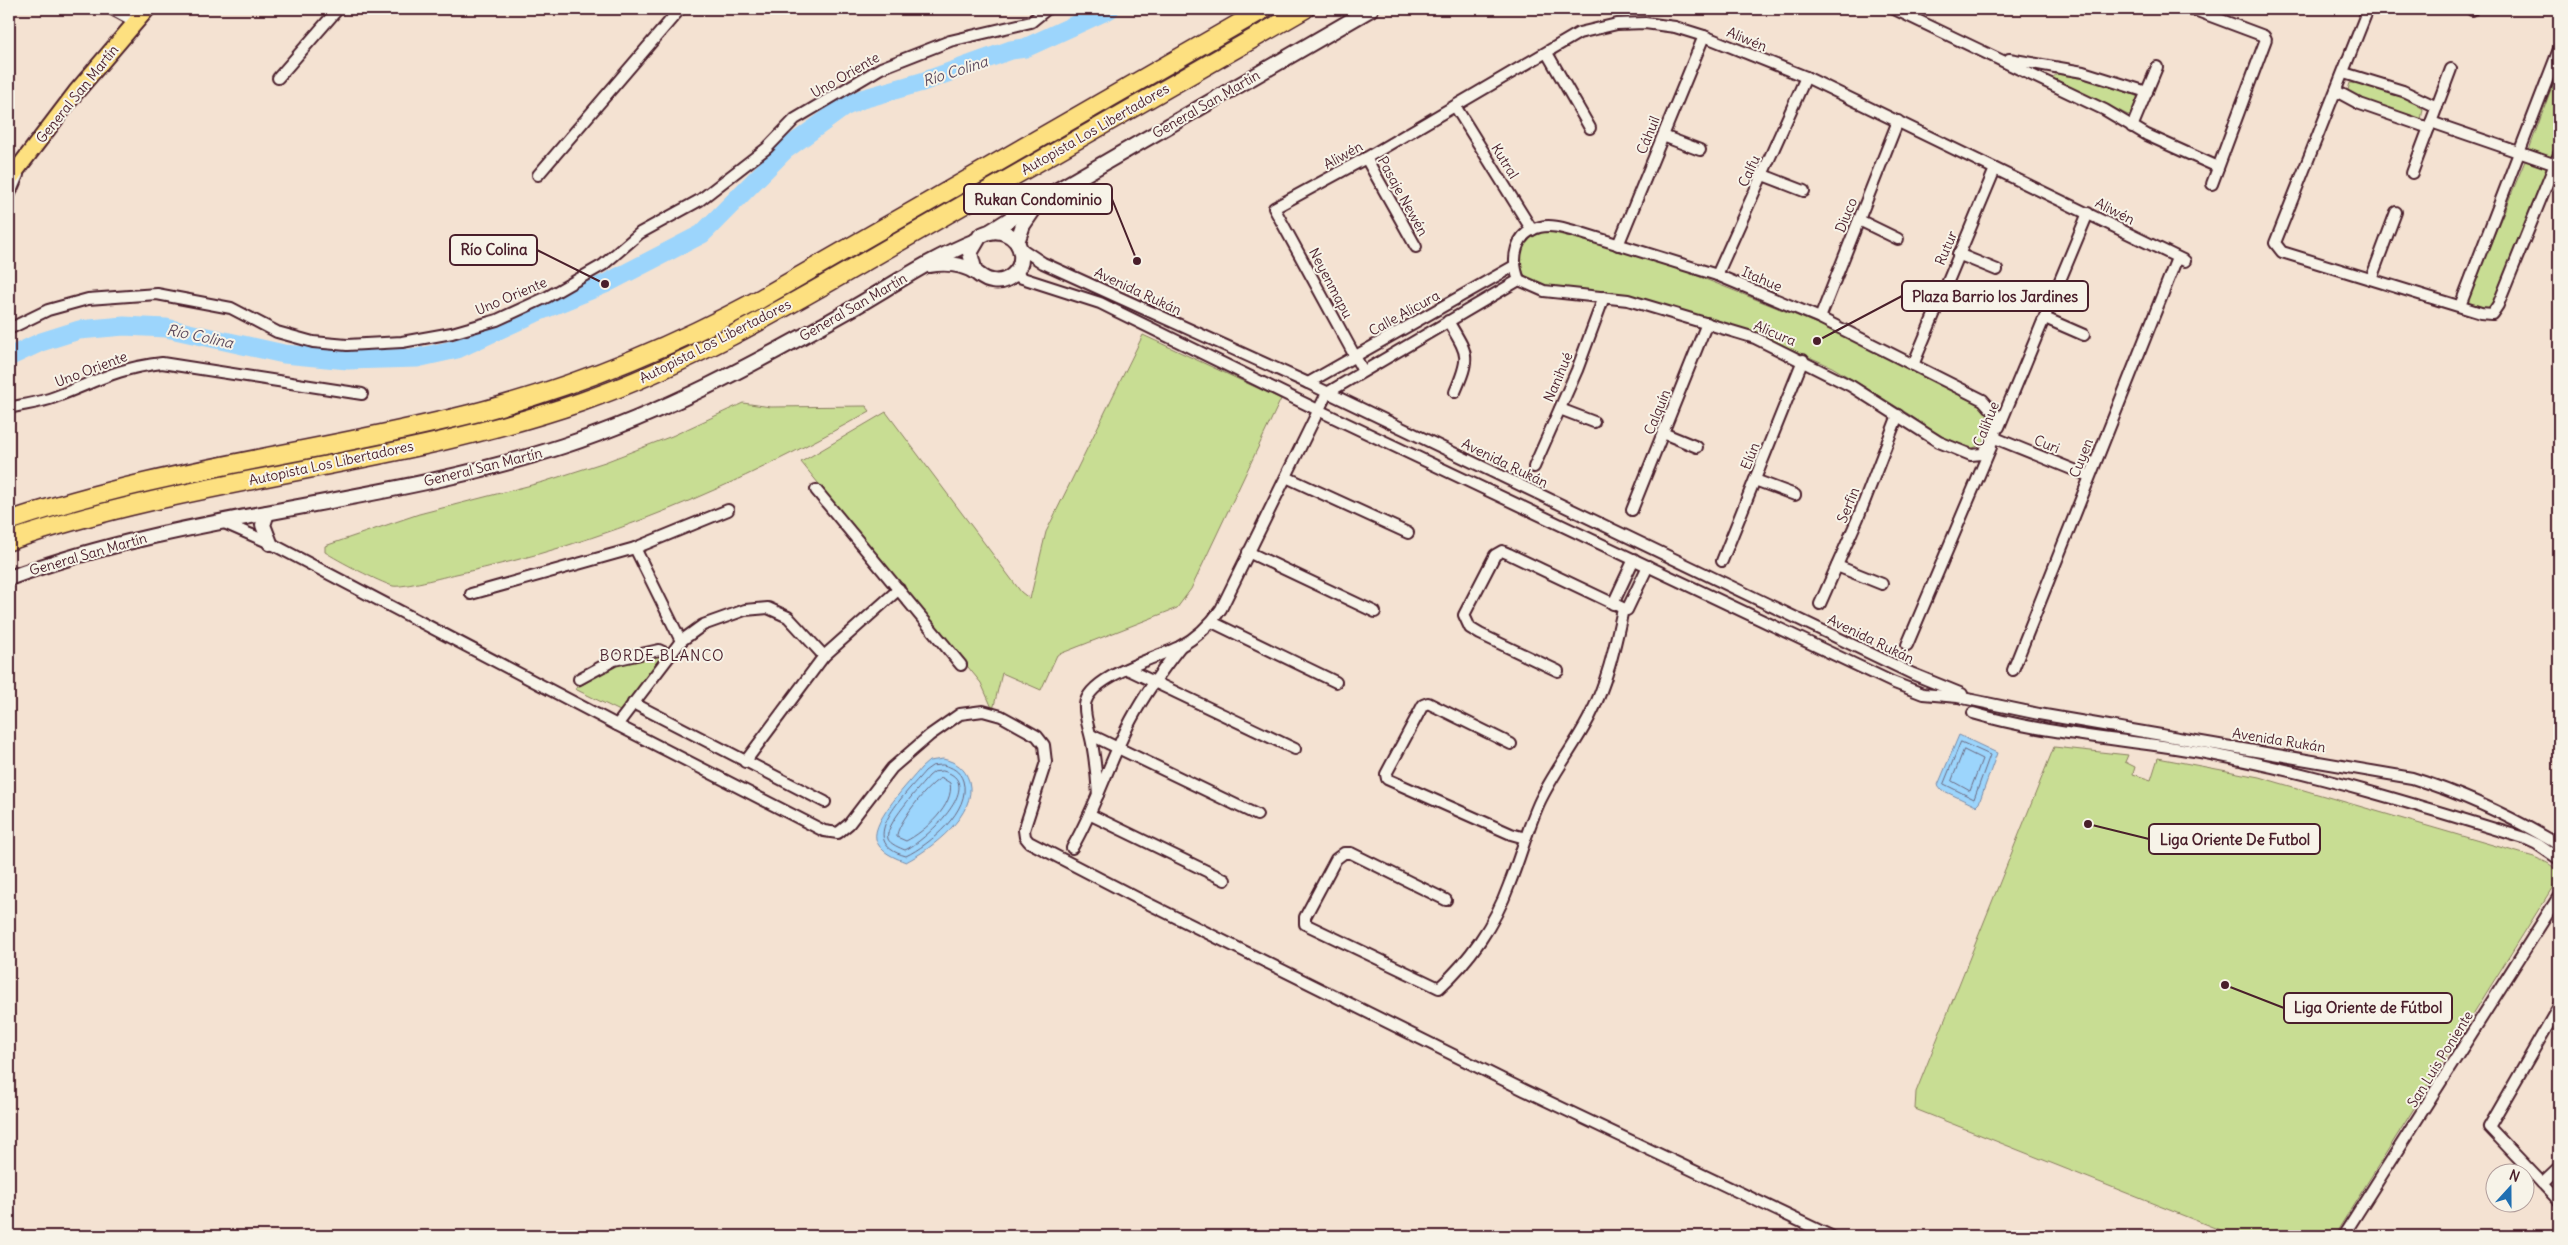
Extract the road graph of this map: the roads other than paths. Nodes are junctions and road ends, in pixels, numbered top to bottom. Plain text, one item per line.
1 (112, 9) edge
2 (147, 9) edge
3 (338, 9) edge
4 (680, 9) edge
5 (1047, 9) edge
6 (1264, 9) edge
7 (1305, 9) edge
8 (1371, 9) edge
9 (1894, 9) edge
10 (2192, 9) edge
11 (2368, 9) edge
12 (136, 22) junction
13 (1704, 36) junction
14 (2559, 49) edge
15 (1547, 53) junction
16 (1998, 58) junction
17 (2157, 67) dead end
18 (2451, 69) dead end
19 (2344, 73) junction
20 (1806, 77) junction
21 (278, 78) dead end
22 (2336, 91) junction
23 (2147, 92) junction
24 (1454, 106) junction
25 (2437, 107) junction
26 (1898, 122) junction
27 (2430, 125) junction
28 (2132, 127) junction
29 (1590, 128) dead end
30 (1663, 136) junction
31 (1700, 150) dead end
32 (2519, 154) junction
33 (2559, 154) edge
34 (26, 156) junction
35 (1366, 158) junction
36 (2557, 166) edge
37 (2218, 167) junction
38 (9, 168) edge
39 (1994, 170) junction
40 (2412, 173) dead end
41 (538, 175) dead end
42 (1763, 175) junction
43 (9, 180) edge
44 (2212, 184) dead end
45 (1804, 191) dead end
46 (9, 196) edge
47 (1042, 199) junction
48 (1274, 208) joint
49 (2396, 212) dead end
50 (2088, 213) junction
51 (1859, 220) junction
52 (1532, 230) junction
53 (991, 231) junction
54 (1898, 239) dead end
55 (975, 240) junction
56 (1018, 245) junction
57 (1618, 245) junction
58 (1416, 247) dead end
59 (1958, 254) junction
60 (2181, 260) joint
61 (924, 266) junction
62 (1514, 266) junction
63 (1997, 270) dead end
64 (975, 272) junction
65 (1013, 275) junction
66 (1717, 275) junction
67 (2371, 279) junction
68 (1519, 280) junction
69 (1604, 297) junction
70 (2460, 306) junction
71 (1820, 318) junction
72 (2045, 318) junction
73 (1448, 321) junction
74 (1707, 323) junction
75 (1179, 325) junction
76 (9, 329) edge
77 (2084, 335) dead end
78 (1173, 338) junction
79 (1354, 356) junction
80 (1804, 360) junction
81 (1913, 365) junction
82 (1363, 371) junction
83 (1308, 384) junction
84 (1455, 392) dead end
85 (1327, 393) junction
86 (362, 394) dead end
87 (9, 408) edge
88 (1560, 409) junction
89 (1318, 410) junction
90 (1898, 415) junction
91 (1594, 422) dead end
92 (1663, 433) junction
93 (1995, 438) junction
94 (1697, 447) dead end
95 (1534, 467) dead end
96 (2089, 476) junction
97 (1286, 477) junction
98 (1755, 480) junction
99 (1523, 487) junction
100 (816, 490) dead end
101 (1795, 495) dead end
102 (1516, 503) junction
103 (728, 510) dead end
104 (1632, 510) dead end
105 (267, 512) junction
106 (9, 521) edge
107 (222, 522) junction
108 (1408, 533) dead end
109 (9, 541) edge
110 (270, 543) junction
111 (635, 548) junction
112 (1248, 552) junction
113 (1634, 559) junction
114 (1722, 561) dead end
115 (1648, 566) junction
116 (1837, 566) junction
117 (9, 578) edge
118 (1719, 581) junction
119 (1882, 584) dead end
120 (899, 588) junction
121 (471, 594) dead end
122 (1712, 596) junction
123 (1613, 604) junction
124 (1820, 604) dead end
125 (1625, 609) junction
126 (1375, 612) dead end
127 (1212, 622) junction
128 (681, 641) junction
129 (1906, 645) dead end
130 (1180, 646) junction
131 (670, 655) junction
132 (824, 656) junction
133 (961, 664) dead end
134 (1127, 669) junction
135 (1558, 670) dead end
136 (2013, 670) dead end
137 (579, 679) dead end
138 (1154, 681) junction
139 (1336, 682) dead end
140 (1981, 702) junction
141 (633, 703) junction
142 (1973, 713) dead end
143 (617, 725) junction
144 (1090, 735) junction
145 (1512, 744) dead end
146 (1118, 748) junction
147 (1295, 749) dead end
148 (745, 762) junction
149 (1098, 795) junction
150 (825, 802) dead end
151 (1257, 814) dead end
152 (1091, 815) junction
153 (1525, 838) junction
154 (2559, 844) edge
155 (1072, 848) dead end
156 (2559, 859) edge
157 (1225, 880) dead end
158 (2559, 896) edge
159 (1446, 900) dead end
160 (2559, 1006) edge
161 (2559, 1166) edge
162 (2542, 1183) junction
163 (2559, 1201) edge
164 (1831, 1236) edge
165 (2343, 1236) edge

1 - 12 street
2 - 12 main road, General San Martín
3 - 21 street
4 - 41 street
5 - 76 street, Uno Oriente
6 - 106 highway, Autopista Los Libertadores
7 - 109 highway, Autopista Los Libertadores
8 - 47 street, General San Martín
9 - 16 street
10 - 37 street
11 - 19 street
12 - 34 main road, General San Martín
13 - 15 street, Aliwén
13 - 20 street, Aliwén
13 - 30 street, Cáhuil
14 - 32 street
15 - 24 street, Aliwén
15 - 29 street
16 - 23 street
16 - 28 street
17 - 23 street
18 - 25 street
19 - 22 street
19 - 25 street
20 - 26 street, Aliwén
20 - 42 street, Calfu
22 - 27 street
22 - 67 street
23 - 28 street
24 - 35 street, Aliwén
24 - 52 street, Kutral
25 - 27 street
26 - 39 street, Aliwén
26 - 51 street, Diuco
27 - 32 street
27 - 40 street
28 - 37 street
30 - 31 street
30 - 57 street, Cáhuil
32 - 36 street
32 - 70 street
33 - 36 street
34 - 38 street
34 - 43 main road, General San Martín
34 - 46 street
35 - 48 street, Aliwén
35 - 58 street, Pasaje Newén
36 - 70 street
37 - 44 street
39 - 50 street, Aliwén
39 - 59 street, Rutur
42 - 45 street
42 - 66 street, Calfu
47 - 53 street, General San Martín
47 - 56 street, General San Martín
48 - 79 street, Neyenmapu
49 - 67 street
50 - 60 street, Aliwén
50 - 72 street, Calihue
51 - 54 street
51 - 71 street, Diuco
52 - 57 street, Itahue
52 - 62 street
53 - 55 street
53 - 56 street
55 - 61 street, General San Martín
55 - 64 street
56 - 65 street
56 - 75 street, Avenida Rukán
57 - 66 street, Itahue
59 - 63 street
59 - 81 street, Rutur
60 - 96 street, Cuyen
61 - 64 street, General San Martín
61 - 105 street, General San Martín
62 - 68 street
62 - 79 street, Calle Alicura
64 - 65 street
65 - 78 street, Avenida Rukán
66 - 71 street, Itahue
67 - 70 street
68 - 69 street, Alicura
68 - 73 street, Calle Alicura
69 - 74 street, Alicura
69 - 88 street, Nanihué
71 - 81 street, Itahue
72 - 77 street
72 - 93 street, Calihue
73 - 82 street, Calle Alicura
73 - 84 street
74 - 80 street, Alicura
74 - 92 street, Calquín
75 - 78 street
75 - 83 street, Avenida Rukán
78 - 89 street, Avenida Rukán
79 - 82 street, Neyenmapu
79 - 83 street, Calle Alicura
80 - 90 street, Alicura
80 - 98 street, Elún
81 - 93 street, Itahue
82 - 85 street, Calle Alicura
83 - 85 street, Avenida Rukán
85 - 89 street
85 - 99 street, Avenida Rukán
86 - 87 street, Uno Oriente
88 - 91 street
88 - 95 street, Nanihué
89 - 97 street
89 - 102 street, Avenida Rukán
90 - 93 street, Alicura
90 - 116 street, Serfin
92 - 94 street
92 - 104 street, Calquín
93 - 96 street, Curi
93 - 129 street, Calihue
96 - 136 street, Cuyen
97 - 108 street
97 - 112 street
98 - 101 street
98 - 114 street, Elún
99 - 102 street
99 - 118 street, Avenida Rukán
100 - 120 street
102 - 113 street, Avenida Rukán
103 - 111 street
105 - 107 street, General San Martín
105 - 110 street
107 - 110 street
107 - 117 street, General San Martín
110 - 143 street
111 - 121 street
111 - 128 street
112 - 126 street
112 - 127 street
113 - 115 street, Avenida Rukán
113 - 123 street
115 - 122 street, Avenida Rukán
115 - 125 street
116 - 119 street
116 - 124 street, Serfin
118 - 122 street
118 - 140 street, Avenida Rukán
120 - 132 street
120 - 133 street
122 - 140 street, Avenida Rukán
123 - 125 street
123 - 135 street
125 - 153 street
127 - 130 street
127 - 139 street
128 - 131 street
128 - 132 street
130 - 134 street
130 - 138 street
131 - 137 street
131 - 141 street
132 - 148 street
134 - 138 street
134 - 144 street
138 - 146 street
138 - 147 street
140 - 154 street, Avenida Rukán
141 - 143 street
141 - 148 street
142 - 156 street
143 - 164 street
144 - 146 street
144 - 149 street
145 - 153 street
146 - 149 street
146 - 151 street
148 - 150 street
149 - 152 street
152 - 155 street
152 - 157 street
153 - 159 street
158 - 165 street, San Luis Poniente
160 - 162 street
161 - 162 street
162 - 163 street

